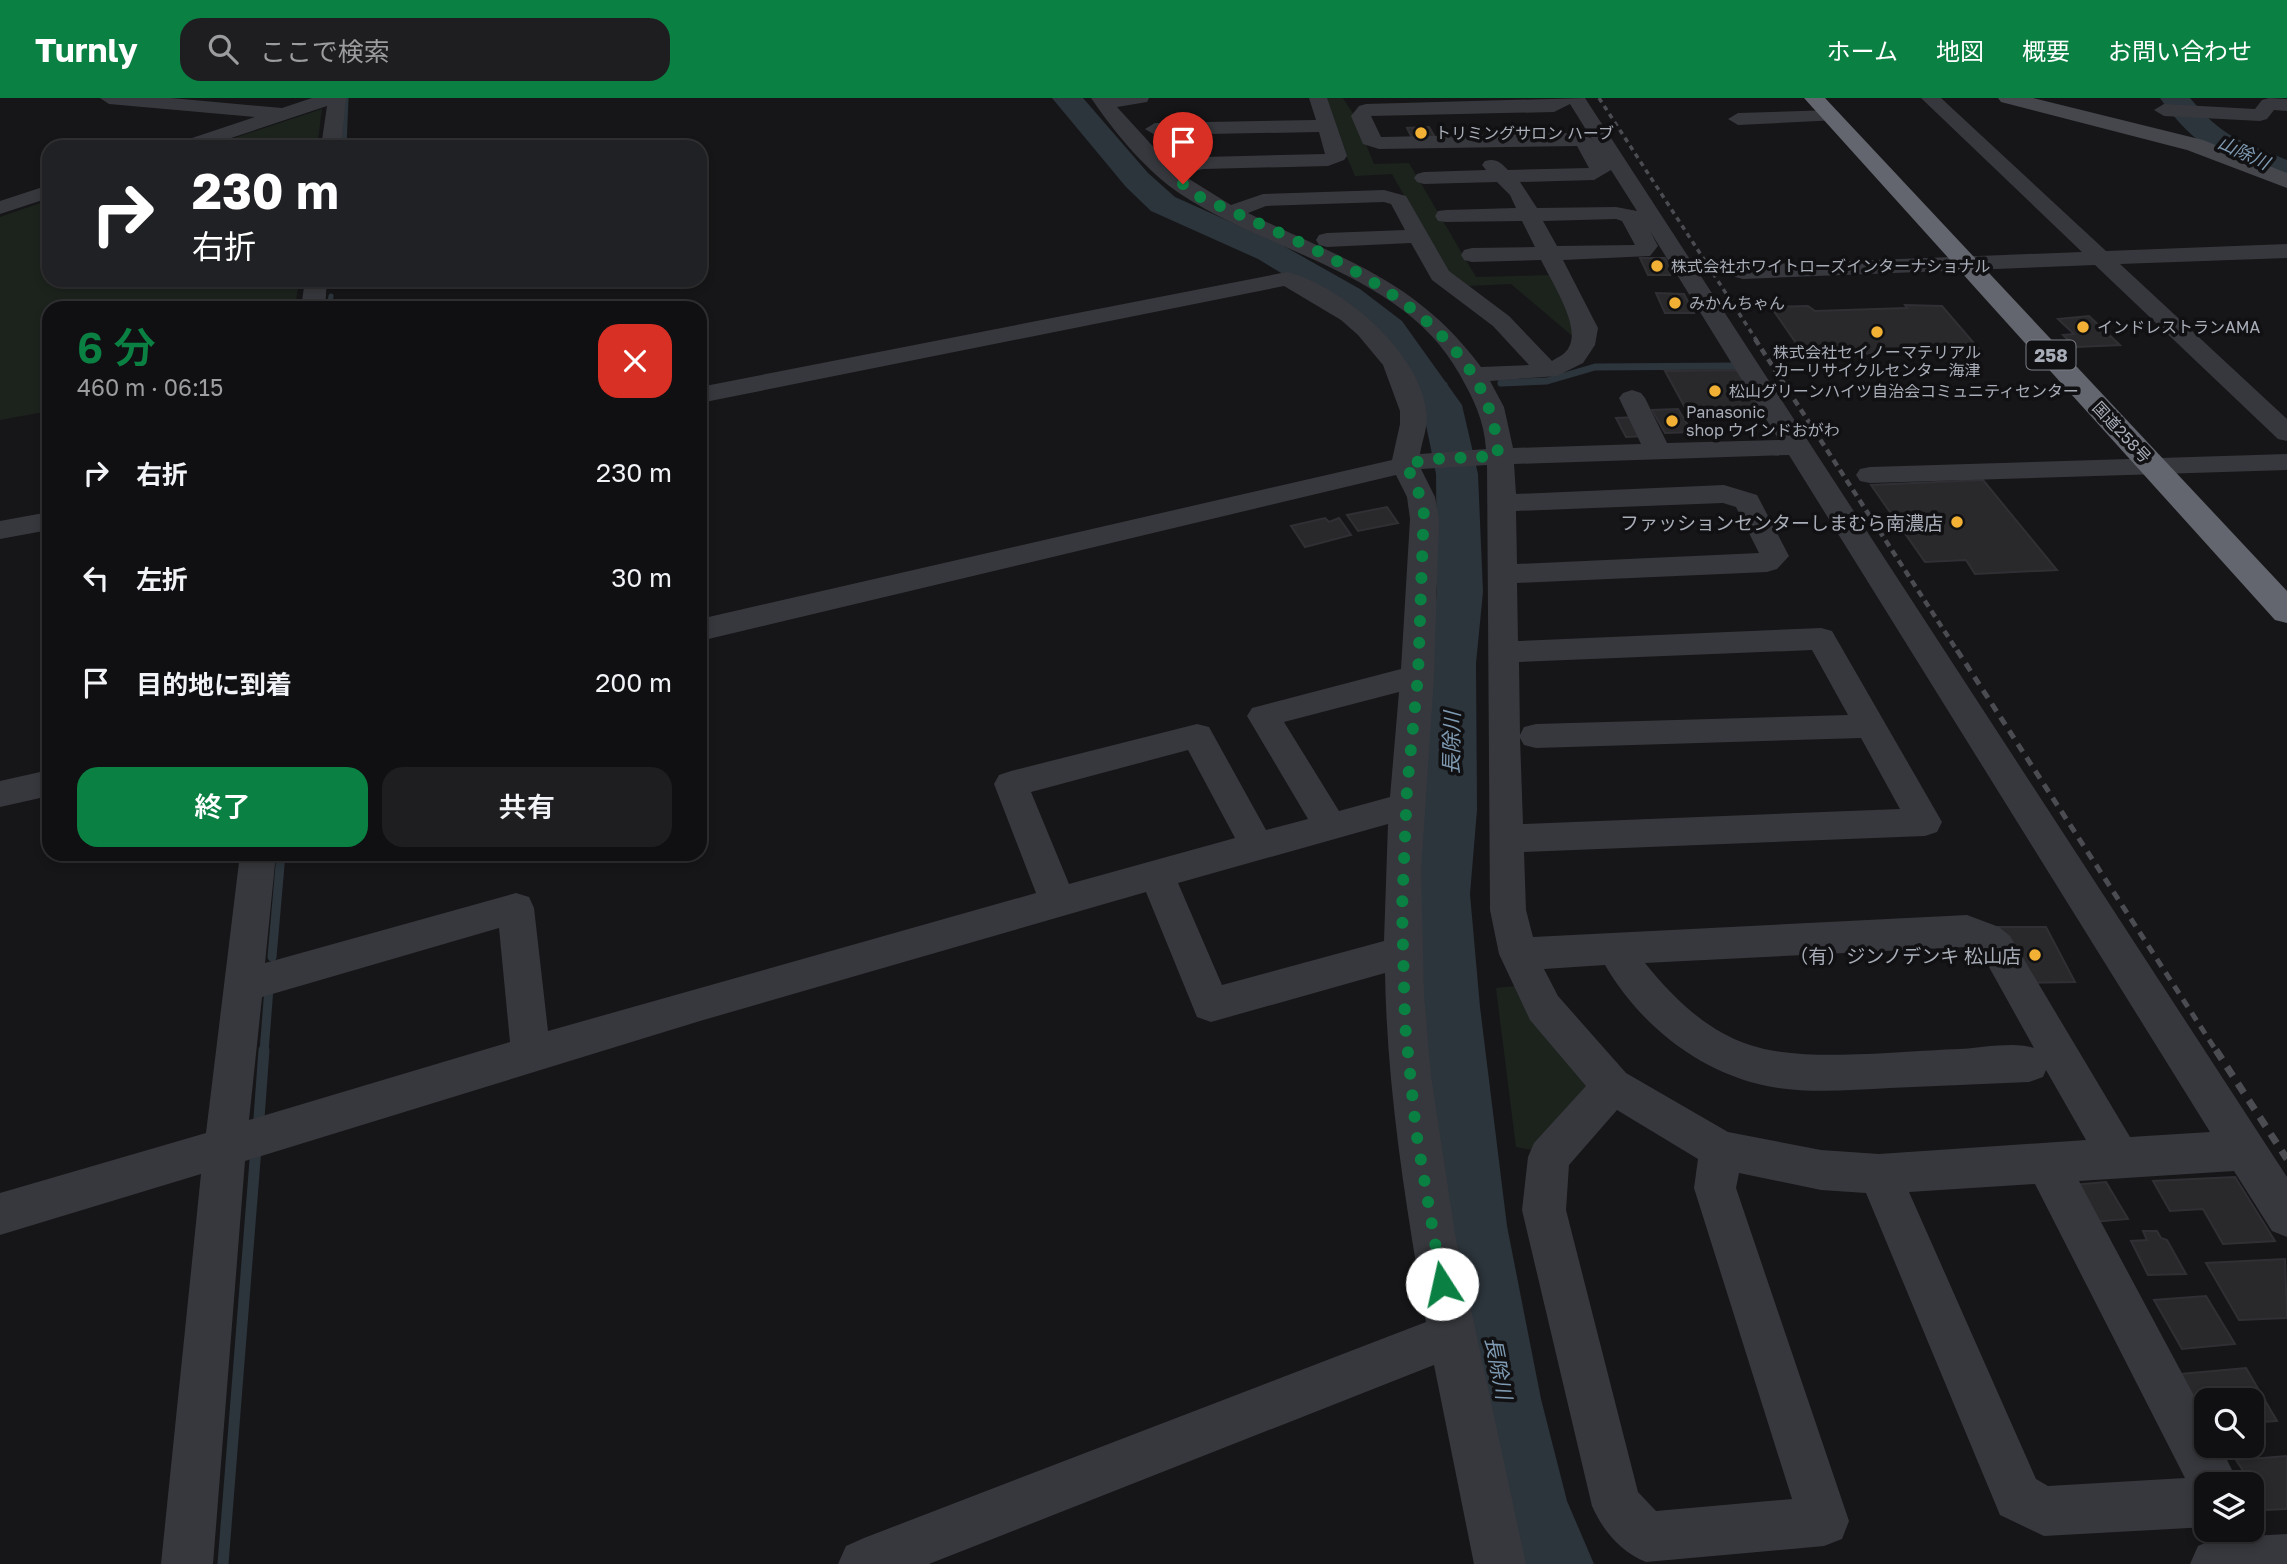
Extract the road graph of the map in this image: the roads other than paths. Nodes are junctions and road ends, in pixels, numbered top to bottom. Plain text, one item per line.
1 (110, 98) edge
2 (331, 98) edge
3 (337, 98) edge
4 (1140, 98) edge
5 (1318, 98) edge
6 (1558, 98) edge
7 (1576, 98) edge
8 (1930, 98) edge
9 (2008, 98) edge
10 (1102, 101) edge
11 (1452, 103) edge
12 (2287, 105) edge
13 (2162, 106) edge
14 (1822, 107) edge
15 (284, 114) junction
16 (2260, 114) junction
17 (1738, 119) dead end
18 (2278, 125) dead end
19 (1326, 126) junction
20 (1155, 130) dead end
21 (205, 140) edge
22 (332, 140) edge
23 (1470, 141) junction
24 (2195, 145) junction
25 (1166, 172) junction
26 (1502, 176) junction
27 (1424, 178) dead end
28 (2287, 181) edge
29 (12, 182) dead end
30 (42, 185) edge
31 (42, 193) edge
32 (0, 208) edge
33 (1233, 212) junction
34 (1531, 215) junction
35 (1446, 216) dead end
36 (1418, 236) junction
37 (1327, 240) dead end
38 (2287, 251) edge
39 (1549, 253) junction
40 (1472, 255) dead end
41 (2098, 258) junction
42 (1965, 262) junction
43 (1743, 272) dead end
44 (1440, 275) junction
45 (1392, 293) junction
46 (1548, 371) junction
47 (1472, 374) junction
48 (707, 394) edge
49 (1632, 398) dead end
50 (2287, 433) edge
51 (1797, 447) junction
52 (1657, 451) junction
53 (1489, 456) junction
54 (1418, 461) junction
55 (2287, 462) edge
56 (2155, 468) junction
57 (1870, 475) dead end
58 (1501, 503) junction
59 (42, 522) edge
60 (0, 530) edge
61 (1502, 574) junction
62 (2287, 612) edge
63 (707, 627) edge
64 (1504, 652) junction
65 (1418, 676) junction
66 (1870, 726) junction
67 (1536, 736) dead end
68 (42, 785) edge
69 (0, 794) edge
70 (1406, 806) junction
71 (1330, 826) junction
72 (1505, 839) junction
73 (1257, 846) junction
74 (257, 861) edge
75 (1156, 873) junction
76 (1058, 901) junction
77 (1616, 951) junction
78 (1403, 952) junction
79 (1518, 954) junction
80 (244, 985) junction
81 (531, 1055) junction
82 (2029, 1064) dead end
83 (1612, 1086) junction
84 (226, 1149) junction
85 (1721, 1150) junction
86 (2244, 1150) junction
87 (2119, 1159) junction
88 (2047, 1164) junction
89 (1879, 1174) junction
90 (0, 1214) edge
91 (2287, 1216) edge
92 (1451, 1335) junction
93 (2208, 1472) edge
94 (2194, 1503) edge
95 (187, 1564) edge
96 (864, 1564) edge
97 (1500, 1564) edge

1 - 15 street
2 - 15 street
3 - 22 street
4 - 10 street
5 - 19 street
6 - 11 street
7 - 51 street
8 - 41 street
9 - 24 street
10 - 25 street
11 - 23 street
11 - 23 street
12 - 16 street
13 - 16 street
13 - 24 street
14 - 17 street
14 - 42 highway, 国道258号 / 258
15 - 21 street
16 - 18 street
19 - 20 street
19 - 25 street
23 - 26 street
23 - 26 street
24 - 28 street
25 - 33 street
26 - 27 street
26 - 34 street
29 - 30 street
31 - 32 street
33 - 36 street
33 - 45 street
34 - 35 street
34 - 39 street
34 - 39 street
36 - 37 street
36 - 44 street
38 - 41 street
39 - 40 street
39 - 46 street
41 - 42 street
41 - 50 street
42 - 43 street
42 - 56 highway, 国道258号 / 258
44 - 45 street
44 - 46 street
45 - 47 street
46 - 47 street
47 - 53 street
48 - 54 street
49 - 52 street
51 - 52 street
51 - 86 street
52 - 53 street
53 - 54 street
53 - 58 street
54 - 63 street
54 - 65 street
55 - 56 street
56 - 57 street
56 - 62 highway, 国道258号 / 258
58 - 61 street
58 - 61 street
59 - 60 street
61 - 64 street
64 - 66 street
64 - 72 street
65 - 70 street
65 - 71 street
66 - 67 street
66 - 72 street
68 - 69 street
70 - 71 street
70 - 78 street
71 - 73 street
72 - 79 street
73 - 75 street
73 - 76 street
74 - 80 street
75 - 76 street
75 - 78 street
76 - 81 street
77 - 79 street
77 - 82 street
77 - 87 street
78 - 92 street
79 - 83 street
80 - 81 street
80 - 84 street
81 - 84 street
83 - 85 street
83 - 85 street
84 - 90 street
84 - 95 street
85 - 89 street
86 - 87 street
86 - 91 street
87 - 88 street
88 - 89 street
88 - 93 street
89 - 94 street
92 - 96 street
92 - 97 street

